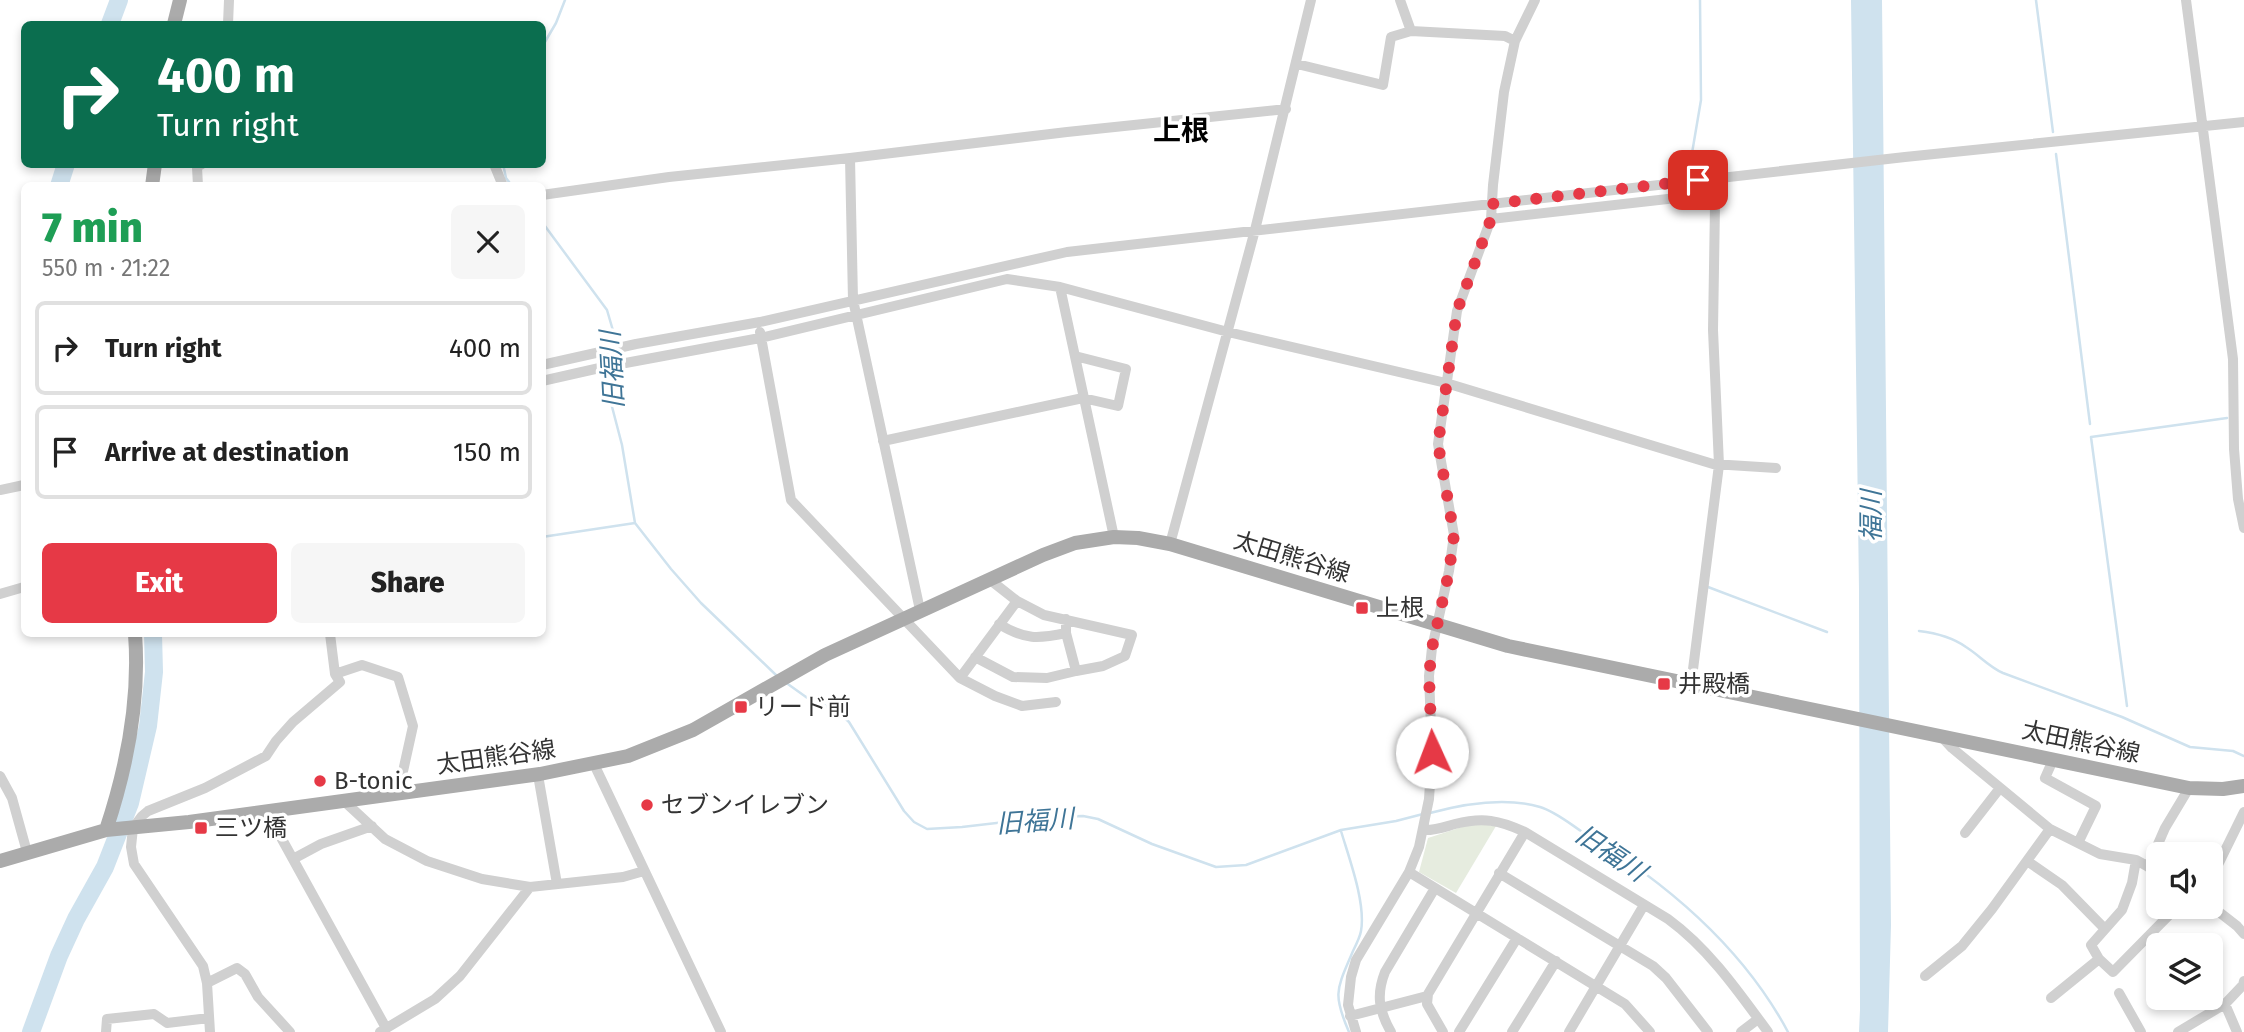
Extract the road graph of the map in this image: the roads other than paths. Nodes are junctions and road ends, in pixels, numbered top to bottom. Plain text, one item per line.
1 (180, 0) edge
2 (229, 0) edge
3 (1311, 0) edge
4 (1400, 0) edge
5 (1535, 0) edge
6 (2186, 0) edge
7 (175, 21) edge
8 (229, 21) edge
9 (1411, 32) junction
10 (1515, 41) junction
11 (1297, 64) junction
12 (1286, 109) junction
13 (2244, 121) edge
14 (2202, 127) junction
15 (850, 158) junction
16 (546, 194) edge
17 (1491, 204) junction
18 (1491, 219) junction
19 (1255, 230) junction
20 (1060, 286) junction
21 (853, 300) junction
22 (857, 315) junction
23 (760, 322) junction
24 (1228, 332) junction
25 (760, 338) junction
26 (1074, 356) junction
27 (2239, 357) edge
28 (546, 364) edge
29 (546, 380) edge
30 (1446, 383) junction
31 (1083, 398) junction
32 (883, 441) junction
33 (1719, 465) junction
34 (1776, 468) dead end
35 (21, 486) edge
36 (0, 490) edge
37 (2244, 528) edge
38 (1114, 537) junction
39 (1170, 544) junction
40 (989, 579) junction
41 (21, 588) edge
42 (0, 594) edge
43 (1017, 601) junction
44 (920, 610) junction
45 (902, 618) junction
46 (1066, 619) junction
47 (999, 624) junction
48 (1437, 624) junction
49 (1066, 633) junction
50 (135, 637) edge
51 (330, 637) edge
52 (975, 657) junction
53 (1076, 671) junction
54 (335, 674) junction
55 (960, 678) junction
56 (1691, 685) junction
57 (1056, 702) dead end
58 (1941, 736) junction
59 (2053, 760) junction
60 (594, 764) junction
61 (538, 775) junction
62 (0, 776) edge
63 (2244, 786) edge
64 (2000, 788) junction
65 (2189, 788) junction
66 (398, 794) junction
67 (345, 802) junction
68 (267, 812) junction
69 (2244, 812) edge
70 (372, 826) junction
71 (1424, 827) junction
72 (130, 828) junction
73 (2050, 829) junction
74 (108, 830) junction
75 (1525, 832) junction
76 (1965, 833) dead end
77 (2161, 842) edge
78 (2078, 843) junction
79 (27, 852) junction
80 (2223, 855) edge
81 (293, 859) junction
82 (2136, 860) junction
83 (0, 861) edge
84 (2026, 861) junction
85 (2146, 866) edge
86 (645, 871) junction
87 (1409, 872) junction
88 (1499, 873) junction
89 (557, 884) junction
90 (530, 887) junction
91 (1435, 888) junction
92 (1644, 905) junction
93 (1476, 913) junction
94 (2223, 915) edge
95 (2165, 919) edge
96 (2105, 929) junction
97 (2244, 934) edge
98 (1517, 938) junction
99 (1620, 946) junction
100 (2099, 959) junction
101 (1556, 961) junction
102 (1925, 976) dead end
103 (2244, 981) edge
104 (207, 984) junction
105 (1597, 986) junction
106 (2119, 993) dead end
107 (1427, 996) junction
108 (2051, 998) dead end
109 (2225, 1004) junction
110 (1380, 1009) junction
111 (1350, 1016) junction
112 (209, 1018) junction
113 (1758, 1019) junction
114 (383, 1030) edge
115 (1574, 1030) edge
116 (106, 1032) edge
117 (210, 1032) edge
118 (290, 1032) edge
119 (721, 1032) edge
120 (1356, 1032) edge
121 (1391, 1032) edge
122 (1443, 1032) edge
123 (1459, 1032) edge
124 (1512, 1032) edge
125 (1650, 1032) edge
126 (1708, 1032) edge
127 (1741, 1032) edge
128 (1768, 1032) edge
129 (2141, 1032) edge
130 (2178, 1032) edge
131 (2237, 1032) edge

1 - 7 main road
2 - 8 street
3 - 11 street
4 - 9 street
5 - 10 street
6 - 14 street
9 - 10 street
9 - 11 street
10 - 17 street
11 - 12 street
12 - 15 street
12 - 19 street
13 - 14 street
14 - 17 street
14 - 27 street
15 - 16 street
15 - 21 street
17 - 18 street
17 - 19 street
18 - 30 street
18 - 33 street
19 - 21 street
19 - 24 street
20 - 22 street
20 - 24 street
20 - 26 street
21 - 22 street
21 - 23 street
22 - 25 street
22 - 32 street
23 - 25 street
23 - 28 street
24 - 30 street
24 - 39 street
25 - 29 street
25 - 45 street
26 - 31 street
26 - 31 street
27 - 37 street
30 - 33 street
30 - 48 street
31 - 32 street
31 - 38 street
32 - 44 street
33 - 34 street
33 - 56 street
35 - 36 street
38 - 39 main road, 太田熊谷線
38 - 40 main road, 太田熊谷線
39 - 48 main road, 太田熊谷線
40 - 43 street
40 - 44 main road, 太田熊谷線
41 - 42 street
43 - 46 street
43 - 47 street
44 - 45 main road, 太田熊谷線
45 - 55 street
45 - 60 main road, 太田熊谷線
46 - 49 street
46 - 53 street
47 - 49 street
47 - 52 street
48 - 56 main road, 太田熊谷線
48 - 71 street
49 - 53 street
50 - 74 main road
51 - 54 street
52 - 53 street
52 - 55 street
54 - 66 street
54 - 72 street
55 - 57 street
56 - 58 main road, 太田熊谷線
58 - 59 main road, 太田熊谷線
58 - 64 street
59 - 65 main road, 太田熊谷線
59 - 78 street
60 - 61 main road, 太田熊谷線
60 - 86 street
61 - 66 main road, 太田熊谷線
61 - 89 street
62 - 79 street
63 - 65 main road, 太田熊谷線
64 - 73 street
64 - 76 street
65 - 77 street
66 - 67 main road, 太田熊谷線
67 - 68 main road, 太田熊谷線
67 - 70 street
68 - 72 main road, 太田熊谷線
68 - 81 street
69 - 80 street
70 - 81 street
70 - 90 street
71 - 75 street
71 - 87 street
72 - 74 main road, 太田熊谷線
72 - 104 street
73 - 78 street
73 - 84 street
74 - 79 main road
75 - 88 street
75 - 92 street
78 - 82 street
79 - 83 main road
81 - 114 street
82 - 85 street
82 - 96 street
84 - 96 street
84 - 102 street
86 - 89 street
86 - 119 street
87 - 91 street
87 - 111 street
88 - 93 street
88 - 99 street
89 - 90 street
90 - 114 street
91 - 93 street
91 - 110 street
92 - 99 street
92 - 113 street
93 - 98 street
93 - 107 street
94 - 97 street
95 - 100 street
96 - 100 street
98 - 101 street
98 - 123 street
99 - 105 street
99 - 126 street
100 - 108 street
101 - 105 street
101 - 124 street
103 - 109 street
104 - 112 street
104 - 118 street
105 - 115 street
105 - 125 street
106 - 129 street
107 - 110 street
107 - 122 street
109 - 130 street
109 - 131 street
110 - 111 street
110 - 121 street
111 - 120 street
112 - 116 street
112 - 117 street
113 - 127 street
113 - 128 street

